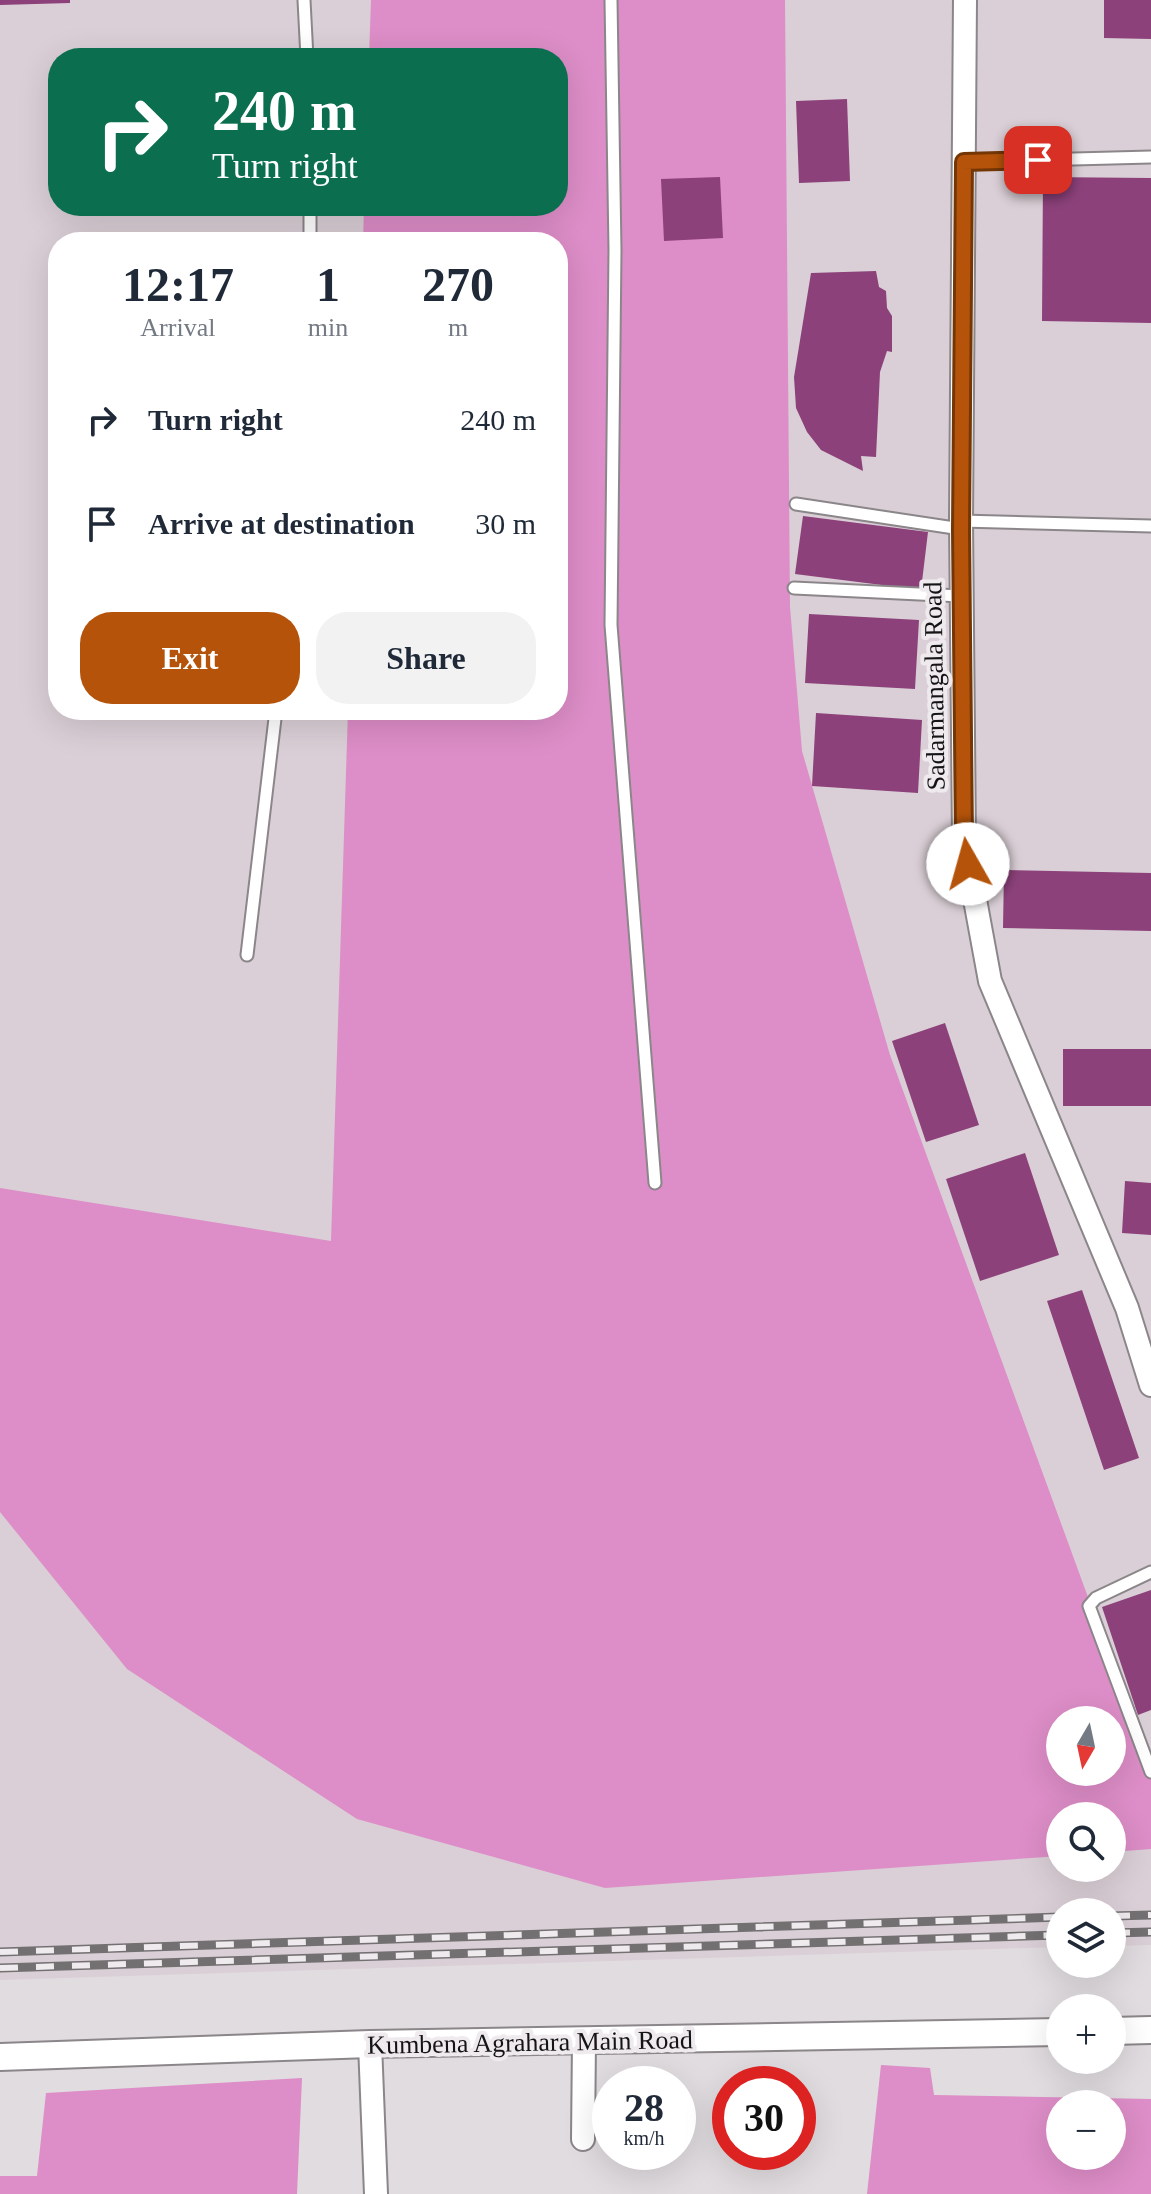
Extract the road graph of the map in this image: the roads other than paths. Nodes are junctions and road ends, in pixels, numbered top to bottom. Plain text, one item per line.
1 (304, 0) edge
2 (611, 0) edge
3 (965, 0) edge
4 (306, 48) edge
5 (1151, 157) edge
6 (964, 162) junction
7 (796, 504) dead end
8 (961, 525) junction
9 (1151, 526) edge
10 (794, 588) dead end
11 (961, 596) junction
12 (275, 720) edge
13 (247, 955) dead end
14 (655, 1183) dead end
15 (1151, 1385) edge
16 (1151, 1572) edge
17 (1151, 1772) edge
18 (1151, 2030) edge
19 (1126, 2031) edge
20 (1046, 2032) edge
21 (584, 2041) junction
22 (370, 2044) junction
23 (0, 2057) edge
24 (583, 2139) dead end
25 (376, 2194) edge

1 - 4 lane
2 - 14 lane
3 - 6 street, Sadarmangala Road
5 - 6 lane
6 - 8 street, Sadarmangala Road
7 - 8 lane
8 - 9 lane
8 - 11 street, Sadarmangala Road
10 - 11 lane
11 - 15 street, Sadarmangala Road
12 - 13 lane
16 - 17 lane
18 - 19 street
20 - 21 street, Kumbena Agrahara Main Road
21 - 22 street, Kumbena Agrahara Main Road
21 - 24 street
22 - 23 street, Kumbena Agrahara Main Road
22 - 25 street

